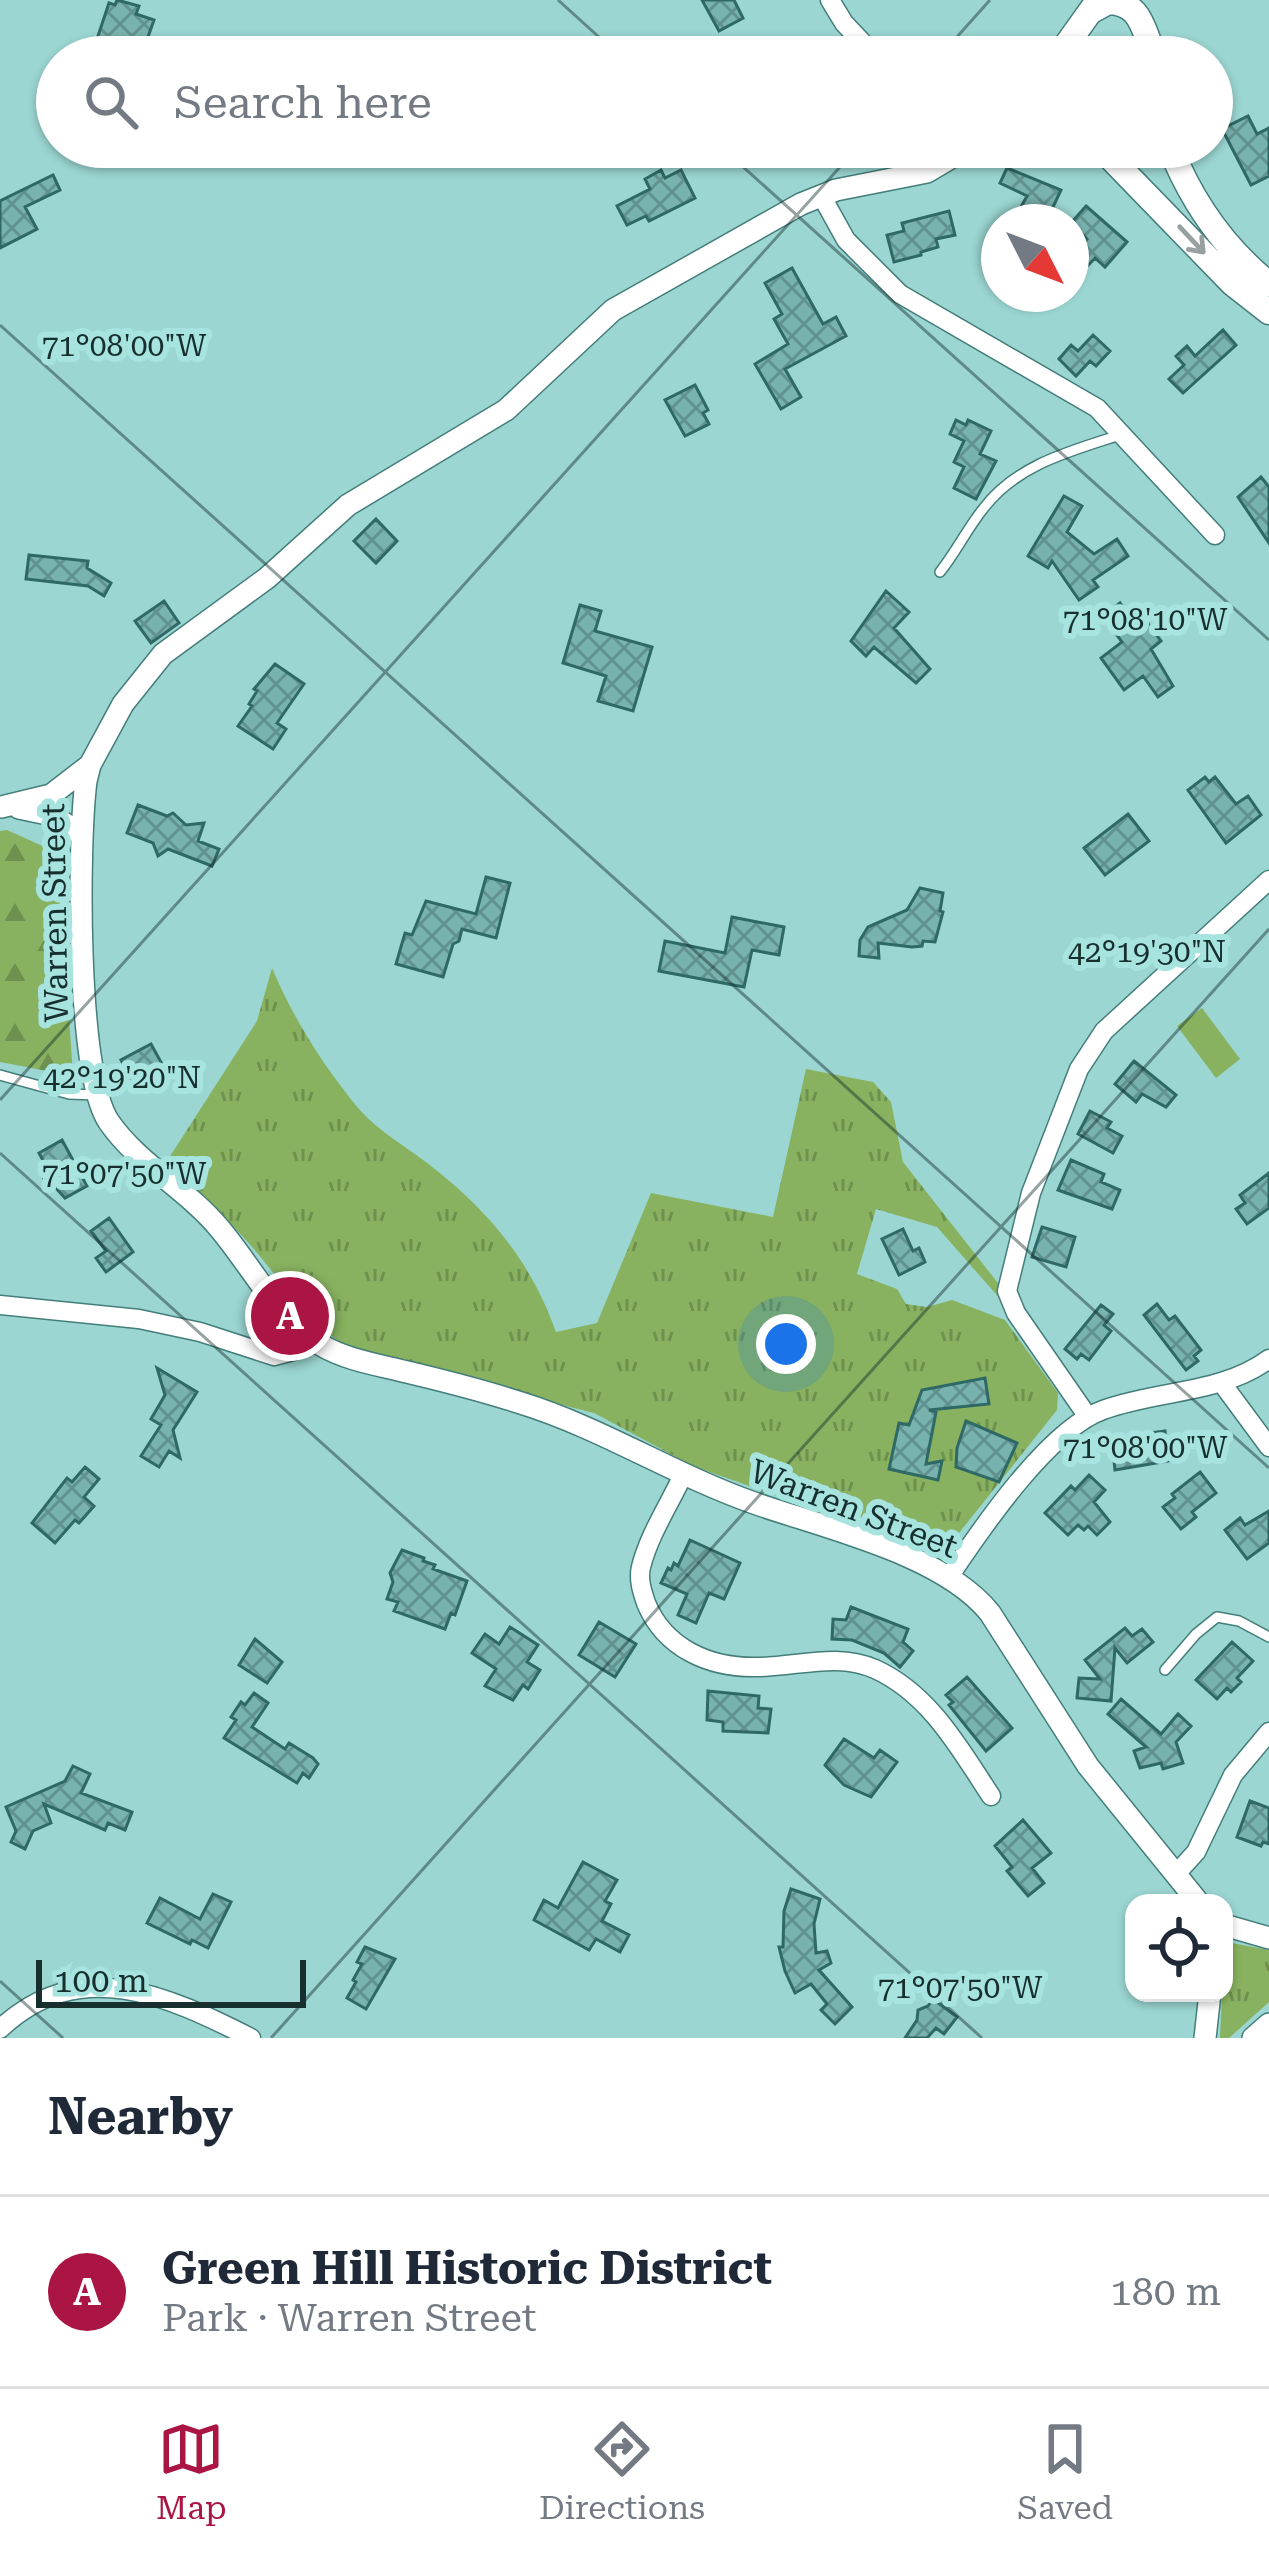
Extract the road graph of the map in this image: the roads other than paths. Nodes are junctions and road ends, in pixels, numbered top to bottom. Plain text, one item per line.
1 (830, 0) edge
2 (1148, 0) edge
3 (1094, 6) edge
4 (859, 36) edge
5 (1075, 36) edge
6 (1145, 36) edge
7 (1149, 36) edge
8 (934, 168) edge
9 (1121, 168) edge
10 (1178, 168) edge
11 (821, 196) junction
12 (1269, 284) edge
13 (1269, 312) edge
14 (1123, 434) junction
15 (1215, 535) dead end
16 (940, 572) dead end
17 (89, 765) junction
18 (1, 807) edge
19 (82, 835) junction
20 (1269, 880) edge
21 (0, 1075) edge
22 (96, 1095) junction
23 (0, 1305) edge
24 (309, 1336) junction
25 (1269, 1359) edge
26 (1221, 1382) junction
27 (1088, 1417) junction
28 (1269, 1447) edge
29 (683, 1475) junction
30 (949, 1577) junction
31 (1269, 1637) edge
32 (1165, 1670) dead end
33 (1269, 1732) edge
34 (991, 1796) dead end
35 (1176, 1874) junction
36 (1192, 1894) edge
37 (1233, 1928) edge
38 (1269, 1938) edge
39 (1209, 2002) edge
40 (1269, 2024) edge
41 (0, 2029) edge
42 (1207, 2037) edge
43 (251, 2038) edge
44 (1253, 2038) edge

1 - 4 street
2 - 7 main road
3 - 5 main road
3 - 6 main road
8 - 11 street, Warren Street
9 -> 13 main road
10 - 12 main road
11 - 14 street
11 - 17 street, Warren Street
14 - 15 street
14 - 16 lane
17 - 18 street
17 - 19 street, Warren Street
18 - 19 street
19 - 22 street, Warren Street
20 - 27 street
21 - 22 lane
22 - 24 street, Warren Street
23 - 24 street
24 - 29 street, Warren Street
25 - 26 street
26 - 27 street
26 - 28 street
27 - 30 street
29 - 30 street, Warren Street
29 - 34 street
30 - 35 street, Warren Street
31 - 32 lane
33 - 35 street
35 - 36 street, Warren Street
37 - 38 street
39 - 42 street
40 - 44 street
41 - 43 street

